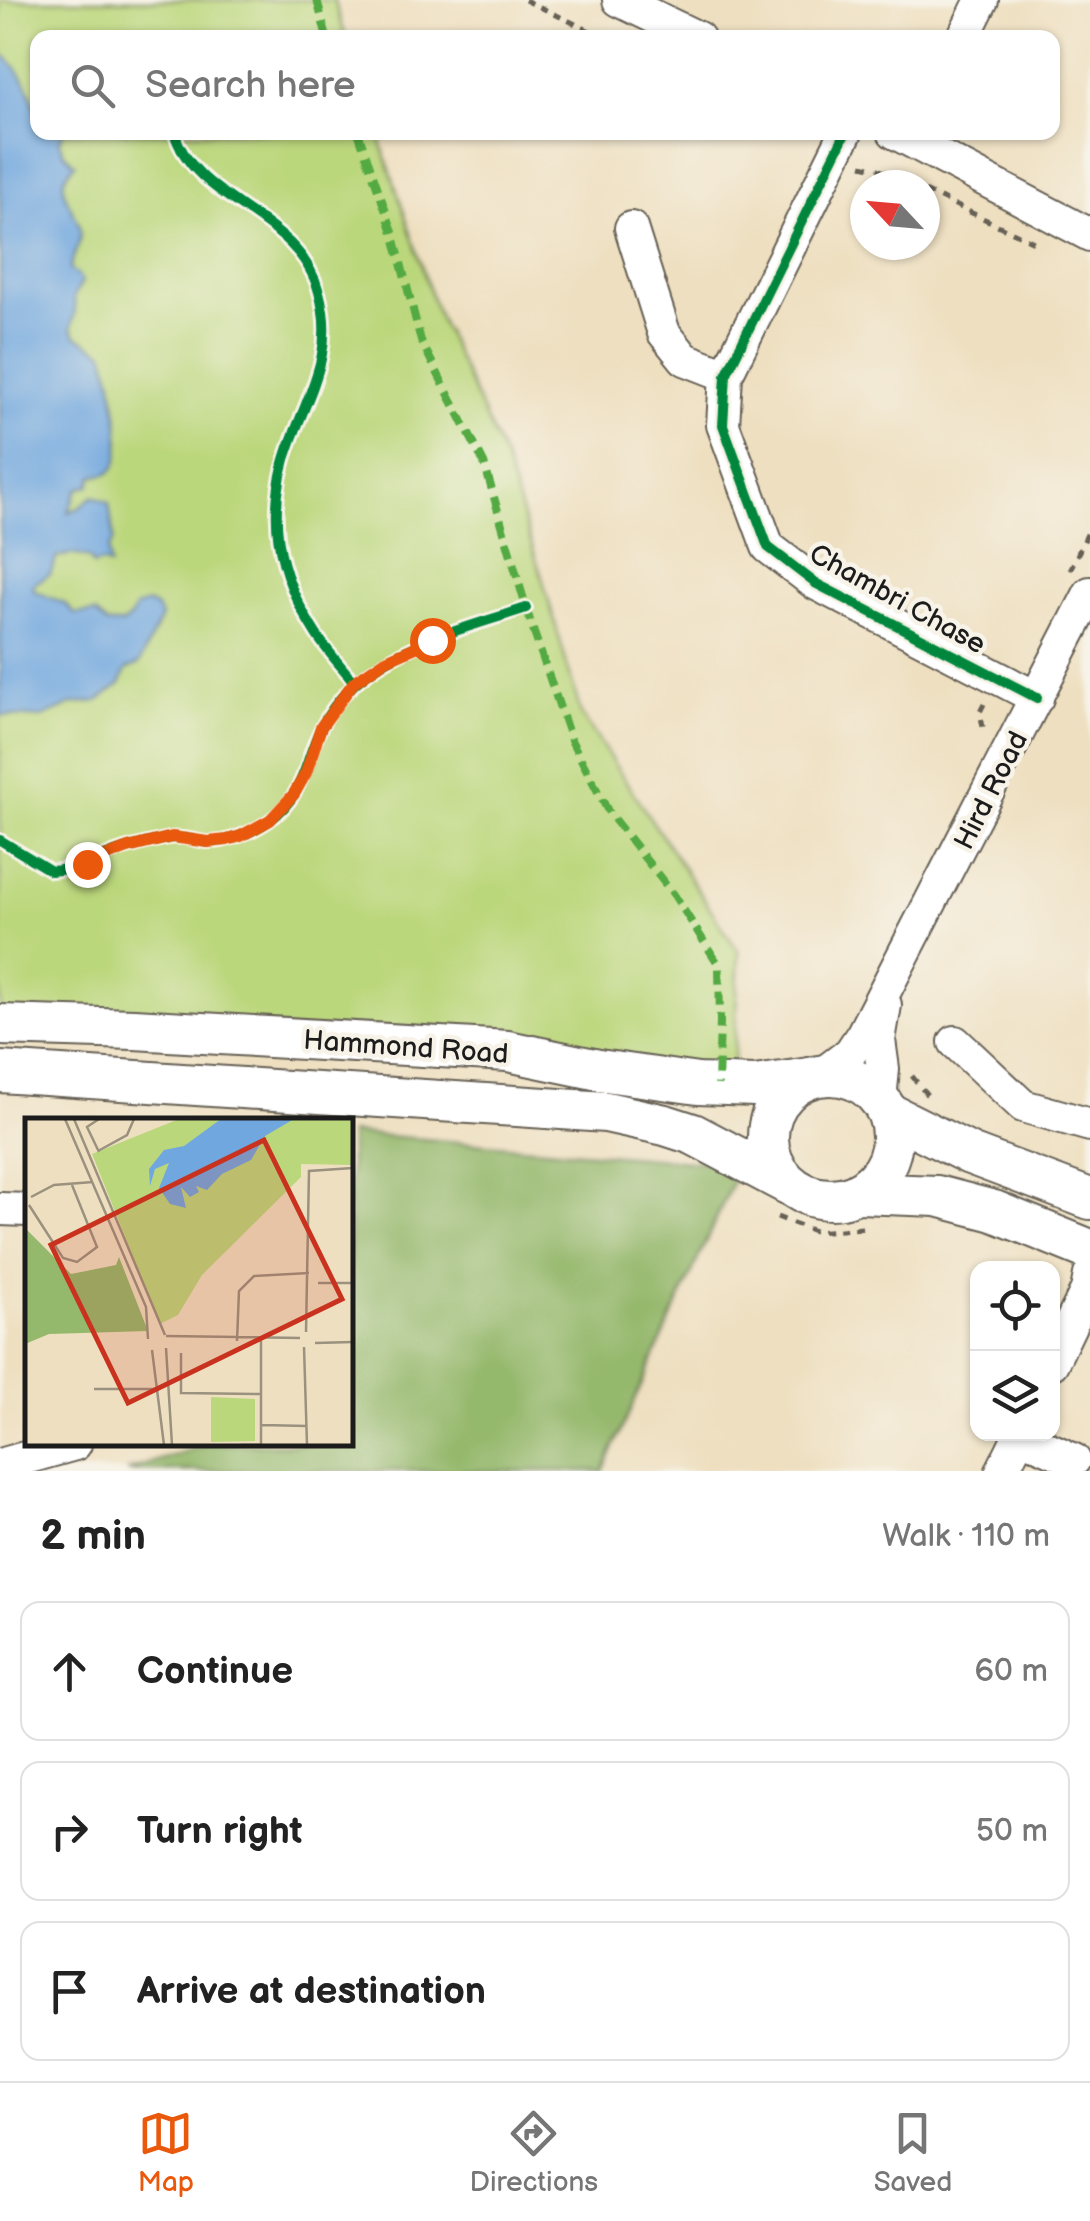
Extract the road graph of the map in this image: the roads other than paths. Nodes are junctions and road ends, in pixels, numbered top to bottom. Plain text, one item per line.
1 (619, 0) edge
2 (982, 0) edge
3 (681, 30) edge
4 (968, 30) edge
5 (842, 140) edge
6 (909, 140) edge
7 (631, 228) dead end
8 (1090, 234) edge
9 (726, 375) junction
10 (1090, 593) edge
11 (1038, 698) junction
12 (888, 986) junction
13 (0, 1025) edge
14 (954, 1042) dead end
15 (0, 1072) edge
16 (816, 1076) junction
17 (884, 1106) junction
18 (1090, 1125) edge
19 (777, 1196) junction
20 (1090, 1199) edge
21 (0, 1209) edge
22 (25, 1210) edge
23 (862, 1210) junction
24 (1090, 1250) edge
25 (1090, 1275) edge
26 (1058, 1351) edge
27 (1016, 1441) edge
28 (1034, 1441) edge
29 (67, 1446) edge
30 (1074, 1460) dead end
31 (0, 1465) edge
32 (1002, 1471) edge

1 - 3 street
2 - 4 street
5 - 9 street, Chambri Chase
6 - 8 street
7 - 9 street
9 - 11 street, Chambri Chase
10 - 11 street, Hird Road
11 - 12 street, Hird Road
12 - 16 street, Hird Road
12 - 17 street, Hird Road
13 - 16 main road, Hammond Road
14 - 18 street
15 - 19 main road, Hammond Road
16 - 17 main road
16 - 19 main road
17 - 20 main road
17 - 23 main road
19 - 23 main road
21 - 22 street
23 - 24 main road
25 - 26 street
27 - 32 street
28 - 30 street
29 - 31 street

